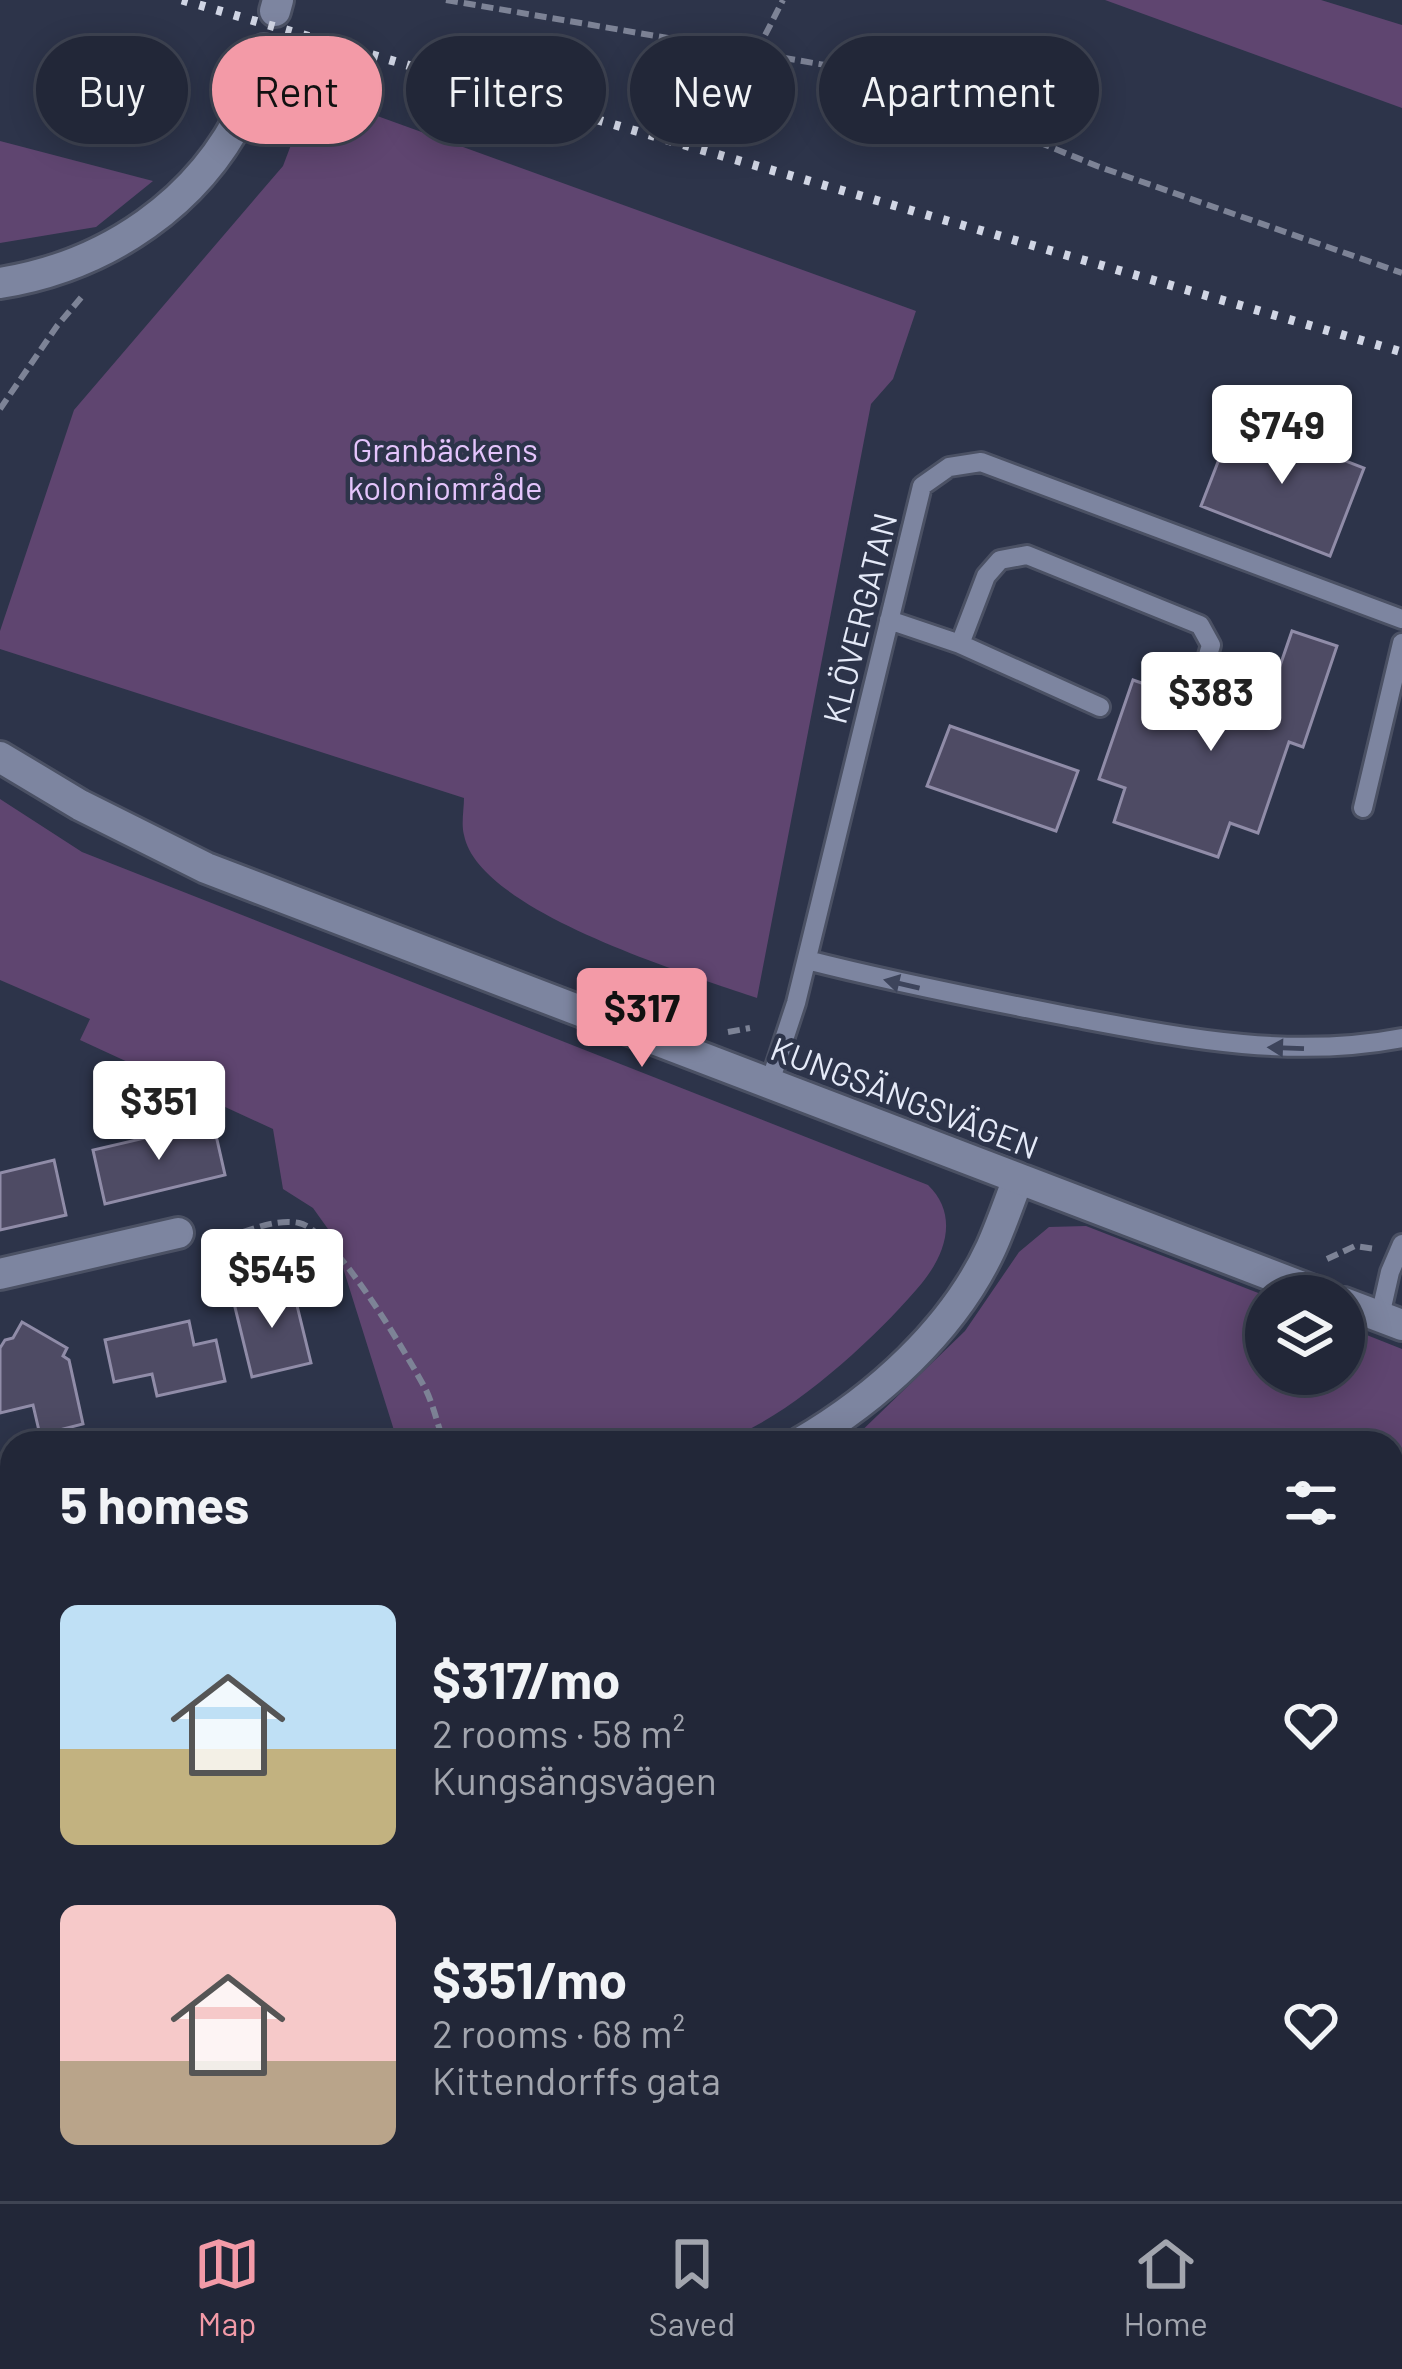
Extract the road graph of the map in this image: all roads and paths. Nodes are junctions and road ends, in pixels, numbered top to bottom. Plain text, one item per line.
1 (446, 0) edge
2 (512, 0) edge
3 (783, 0) edge
4 (514, 13) junction
5 (661, 36) edge
6 (765, 36) edge
7 (795, 58) edge
8 (223, 144) edge
9 (1402, 273) edge
10 (0, 283) edge
11 (1402, 619) edge
12 (890, 620) junction
13 (1402, 643) edge
14 (960, 644) junction
15 (1198, 689) dead end
16 (1100, 707) dead end
17 (0, 757) edge
18 (1363, 808) dead end
19 (807, 960) junction
20 (1402, 1038) edge
21 (770, 1082) junction
22 (1018, 1179) junction
23 (178, 1233) joint
24 (1402, 1244) edge
25 (0, 1274) edge
26 (1271, 1275) edge
27 (1391, 1321) edge
28 (440, 1431) edge
29 (820, 1431) edge

1 - 4 path
2 - 4 path
3 - 6 path
4 - 5 path
7 - 9 path
8 - 10 street
11 - 12 lane, KLÖVERGATAN
12 - 14 lane
12 - 19 lane, KLÖVERGATAN
13 - 18 lane
14 - 15 lane
14 - 16 lane
17 - 21 street, KUNGSÄNGSVÄGEN
20 -> 19 lane
19 - 21 lane, KLÖVERGATAN
21 - 22 street, KUNGSÄNGSVÄGEN
22 - 26 street, KUNGSÄNGSVÄGEN
22 - 29 street
23 - 25 street
23 - 28 path
24 - 27 lane

